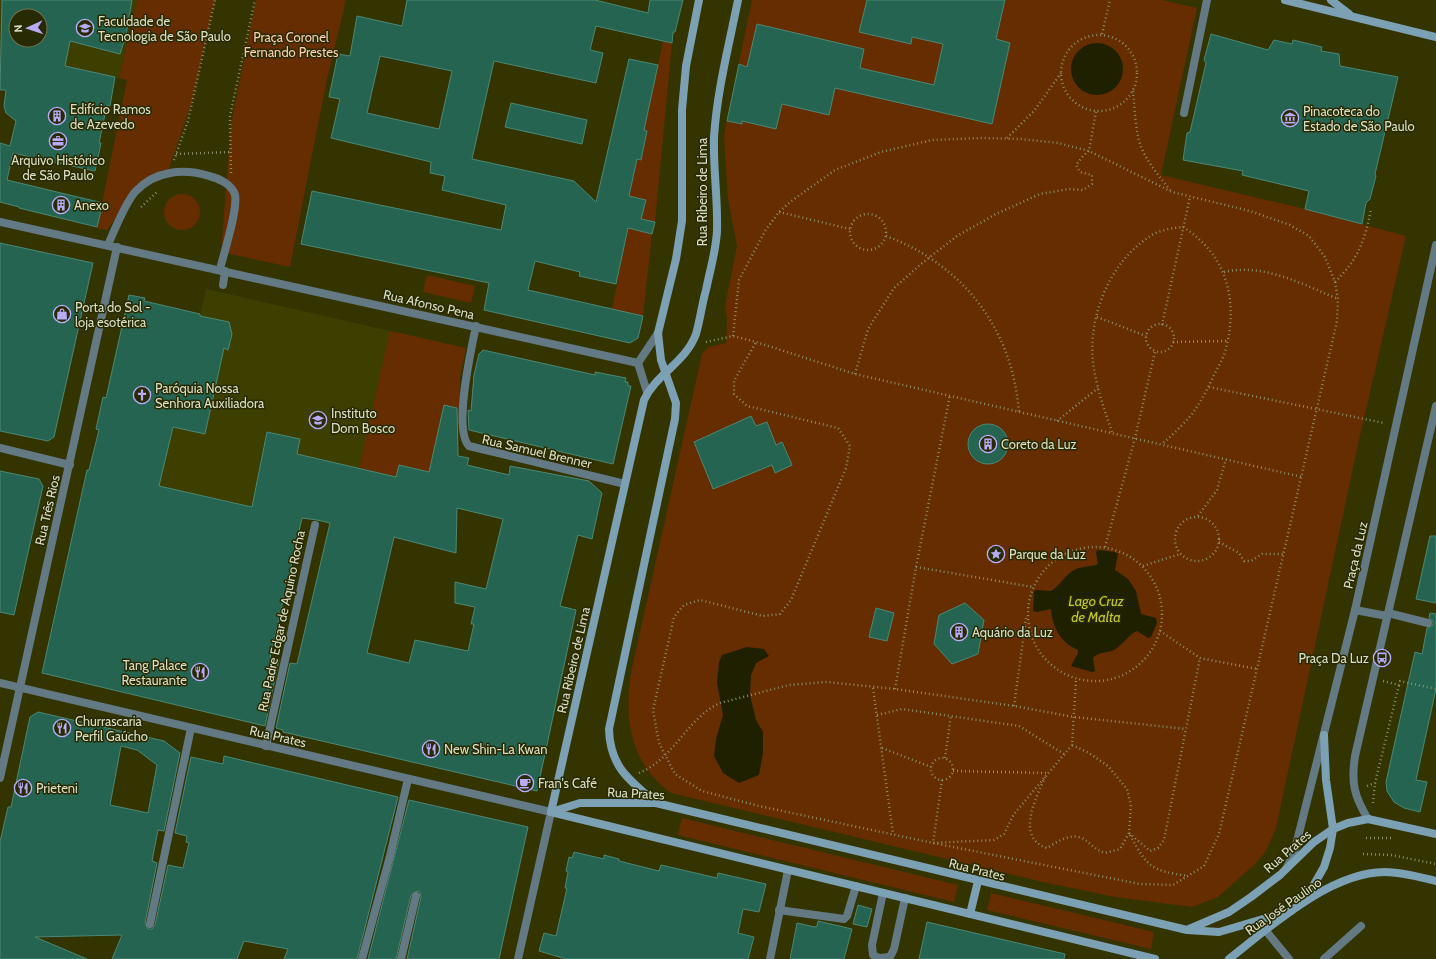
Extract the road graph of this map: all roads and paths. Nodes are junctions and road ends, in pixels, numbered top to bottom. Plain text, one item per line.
1 (215, 0) edge
2 (255, 0) edge
3 (699, 0) edge
4 (738, 0) edge
5 (1110, 0) edge
6 (1207, 0) edge
7 (1285, 0) edge
8 (1331, 0) edge
9 (1352, 16) junction
10 (1102, 34) junction
11 (1436, 37) edge
12 (1061, 72) junction
13 (1133, 91) junction
14 (1096, 111) junction
15 (1184, 113) dead end
16 (1007, 139) junction
17 (1089, 151) junction
18 (231, 152) junction
19 (176, 154) junction
20 (167, 174) junction
21 (231, 188) junction
22 (1172, 192) junction
23 (1190, 197) junction
24 (1371, 209) dead end
25 (136, 211) dead end
26 (779, 212) junction
27 (0, 222) edge
28 (1184, 227) junction
29 (850, 229) junction
30 (886, 236) junction
31 (108, 245) junction
32 (1436, 245) edge
33 (118, 247) junction
34 (929, 258) junction
35 (220, 269) junction
36 (1224, 272) junction
37 (1335, 282) junction
38 (223, 285) dead end
39 (1338, 299) junction
40 (1097, 317) junction
41 (1162, 325) junction
42 (476, 326) junction
43 (658, 333) junction
44 (733, 336) junction
45 (1146, 336) junction
46 (1227, 341) junction
47 (756, 342) junction
48 (1173, 342) junction
49 (691, 345) junction
50 (1155, 352) junction
51 (638, 363) junction
52 (665, 373) junction
53 (855, 374) junction
54 (1208, 387) junction
55 (1098, 388) junction
56 (647, 392) junction
57 (950, 395) junction
58 (1436, 406) edge
59 (1317, 409) junction
60 (1019, 413) junction
61 (1057, 421) junction
62 (1397, 426) junction
63 (1112, 432) junction
64 (1135, 438) junction
65 (1161, 445) junction
66 (0, 448) edge
67 (1226, 459) junction
68 (70, 465) junction
69 (1302, 477) junction
70 (625, 484) junction
71 (1198, 516) junction
72 (315, 525) dead end
73 (1219, 542) junction
74 (1105, 547) junction
75 (1180, 554) junction
76 (1284, 554) junction
77 (1143, 566) junction
78 (916, 567) junction
79 (1033, 587) junction
80 (1354, 610) junction
81 (1027, 611) junction
82 (1388, 615) junction
83 (1428, 623) dead end
84 (1160, 631) junction
85 (1200, 658) junction
86 (1257, 669) junction
87 (1373, 678) junction
88 (1076, 679) junction
89 (0, 683) edge
90 (1399, 685) junction
91 (20, 688) junction
92 (873, 688) junction
93 (895, 689) junction
94 (1436, 689) edge
95 (1014, 706) junction
96 (877, 715) junction
97 (951, 715) junction
98 (1074, 717) junction
99 (191, 728) junction
100 (1186, 729) junction
101 (1324, 735) junction
102 (1072, 745) junction
103 (266, 746) junction
104 (882, 748) junction
105 (1064, 754) junction
106 (666, 756) junction
107 (945, 758) junction
108 (931, 767) junction
109 (953, 771) junction
110 (1047, 773) junction
111 (0, 778) edge
112 (627, 778) junction
113 (408, 779) junction
114 (942, 780) junction
115 (1354, 789) junction
116 (656, 803) junction
117 (551, 812) junction
118 (1368, 819) junction
119 (1333, 829) junction
120 (1129, 833) junction
121 (893, 834) junction
122 (1436, 834) edge
123 (1366, 838) dead end
124 (1400, 840) dead end
125 (933, 843) junction
126 (1363, 854) dead end
127 (1436, 864) edge
128 (1288, 867) junction
129 (788, 870) junction
130 (1188, 876) junction
131 (978, 881) junction
132 (1436, 881) edge
133 (856, 886) junction
134 (883, 893) junction
135 (416, 896) dead end
136 (905, 898) junction
137 (1304, 903) junction
138 (779, 910) junction
139 (1291, 911) junction
140 (970, 914) junction
141 (150, 924) dead end
142 (1361, 926) dead end
143 (1187, 930) junction
144 (1266, 931) junction
145 (362, 959) edge
146 (401, 959) edge
147 (518, 959) edge
148 (770, 959) edge
149 (1155, 959) edge
150 (1229, 959) edge
151 (1289, 959) edge
152 (1324, 959) edge

1 - 19 path
2 - 18 path
3 - 43 main road, Rua Ribeiro de Lima
4 - 49 main road, Rua Ribeiro de Lima
5 - 10 path
6 - 15 street
7 - 9 main road
8 - 9 main road
9 - 11 main road
10 - 12 path
10 - 13 path
12 - 14 path
12 - 16 path
13 - 14 path
13 - 22 path
14 - 17 path
16 - 17 path
16 - 26 path
17 - 22 path
17 - 34 path
18 - 19 path
18 - 21 path
19 - 20 path
20 - 21 street
20 - 25 path
20 - 31 street
21 - 35 street
22 - 23 path
23 - 28 path
23 - 37 path
24 - 37 path
26 - 29 path
26 - 44 path
27 - 31 street
28 - 36 path
28 - 40 path
28 - 41 path
29 - 30 path
29 - 30 path
30 - 34 path
31 - 33 street
32 - 62 street, Praça da Luz
33 - 35 street
33 - 68 street, Rua Três Rios
34 - 53 path
34 - 60 path
35 - 38 street
35 - 42 street, Rua Afonso Pena
36 - 39 path
36 - 46 path
37 - 39 path
39 - 59 path
40 - 45 path
40 - 55 path
41 - 45 path
41 - 48 path
42 - 51 street, Rua Afonso Pena
42 - 70 street, Rua Samuel Brenner
43 - 51 street
43 - 52 main road, Rua Ribeiro de Lima
44 - 47 path
44 - 49 path
45 - 50 path
46 - 48 path
46 - 54 path
47 - 53 path
47 - 106 path
48 - 50 path
49 - 52 main road, Rua Ribeiro de Lima
50 - 64 path
51 - 56 street
52 - 56 main road, Rua Ribeiro de Lima
52 - 112 main road, Rua Ribeiro de Lima
53 - 57 path
54 - 59 path
54 - 65 path
55 - 61 path
55 - 63 path
56 - 70 main road, Rua Ribeiro de Lima
57 - 60 path
57 - 78 path
58 - 82 street
59 - 62 path
59 - 69 path
60 - 61 path
61 - 63 path
62 - 80 street, Praça da Luz
63 - 64 path
64 - 65 path
64 - 74 path
65 - 67 path
66 - 68 street
67 - 69 path
67 - 71 path
68 - 91 street, Rua Três Rios
69 - 76 path
70 - 117 main road, Rua Ribeiro de Lima
71 - 73 path
71 - 75 path
72 - 103 street, Rua Padre Edgar de Aquino Rocha
73 - 75 path
73 - 76 path
74 - 77 path
74 - 79 path
75 - 77 path
76 - 86 path
77 - 84 path
78 - 79 path
78 - 93 path
79 - 81 path
80 - 82 street
80 - 101 street, Praça da Luz
81 - 88 path
81 - 95 path
82 - 83 street
82 - 87 street
84 - 85 path
84 - 88 path
85 - 86 path
85 - 100 path
86 - 130 path
87 - 90 path
87 - 115 street
88 - 98 path
89 - 91 street, Rua Prates
90 - 94 path
90 - 115 path
91 - 99 street, Rua Prates
91 - 111 street, Rua Três Rios
92 - 93 path
92 - 96 path
92 - 106 path
93 - 95 path
95 - 98 path
96 - 97 path
96 - 104 path
97 - 105 path
97 - 107 path
98 - 100 path
98 - 102 path
99 - 103 street, Rua Prates
99 - 141 street
100 - 120 path
101 - 119 main road
101 - 128 street, Praça da Luz
102 - 105 path
102 - 120 path
103 - 113 street, Rua Prates
104 - 108 path
104 - 121 path
105 - 110 path
106 - 112 path
106 - 121 path
107 - 108 path
107 - 109 path
108 - 114 path
109 - 110 path
109 - 114 path
110 - 120 path
110 - 125 path
112 - 116 main road, Rua Ribeiro de Lima
113 - 117 street, Rua Prates
113 - 145 street
114 - 125 path
115 - 118 street
116 - 117 main road, Rua Prates
116 - 131 main road, Rua Prates
117 - 129 main road, Rua Prates
117 - 147 street, Rua Ribeiro de Lima
118 - 119 main road, Rua Prates
118 - 122 main road
119 - 128 main road, Rua Prates
119 - 137 main road
120 - 130 path
121 - 125 path
123 - 124 path
125 - 130 path
126 - 127 path
128 - 143 main road, Rua Prates
129 - 133 main road, Rua Prates
129 - 138 street
131 - 140 main road
131 - 143 main road, Rua Prates
132 - 137 main road, Rua José Paulino
133 - 134 main road, Rua Prates
133 - 138 street
134 - 136 main road, Rua Prates
134 - 136 street
135 - 146 street
136 - 140 main road, Rua Prates
137 - 139 main road, Rua José Paulino
138 - 148 street
139 - 143 main road
139 - 144 main road, Rua José Paulino
140 - 149 main road, Rua Prates
142 - 152 street
144 - 150 main road, Rua José Paulino
144 - 151 street

